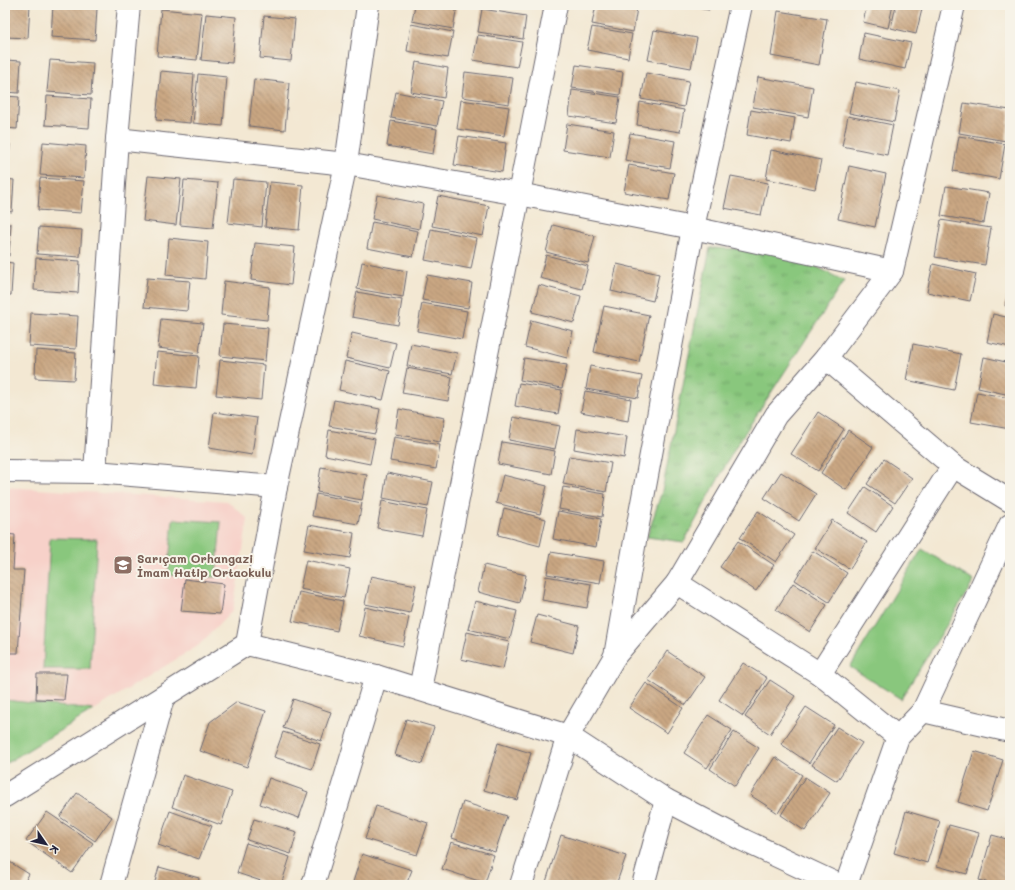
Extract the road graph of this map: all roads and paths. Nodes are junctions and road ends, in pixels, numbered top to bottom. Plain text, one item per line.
1 (129, 5) edge
2 (364, 5) edge
3 (368, 5) edge
4 (556, 5) edge
5 (741, 5) edge
6 (954, 5) edge
7 (117, 139) junction
8 (346, 164) junction
9 (519, 194) junction
10 (693, 228) junction
11 (892, 270) junction
12 (826, 358) junction
13 (953, 466) junction
14 (5, 471) edge
15 (95, 472) junction
16 (276, 487) junction
17 (1010, 501) edge
18 (1010, 525) edge
19 (677, 583) junction
20 (247, 644) junction
21 (615, 656) junction
22 (820, 674) junction
23 (376, 676) junction
24 (420, 689) junction
25 (163, 698) junction
26 (923, 711) junction
27 (1010, 731) edge
28 (568, 736) junction
29 (898, 737) junction
30 (5, 796) edge
31 (666, 800) junction
32 (111, 885) edge
33 (313, 885) edge
34 (521, 885) edge
35 (643, 885) edge
36 (839, 885) edge
37 (846, 885) edge

1 - 7 street
2 - 3 street
3 - 8 street
4 - 9 street
5 - 10 street
6 - 11 street
7 - 8 street
7 - 15 street
8 - 9 street
8 - 16 street
9 - 10 street
9 - 24 street
10 - 11 street
10 - 21 street
11 - 12 street
12 - 13 street
12 - 19 street
13 - 17 street
13 - 22 street
14 - 15 street
15 - 16 street
16 - 20 street
18 - 26 street
19 - 21 street
19 - 22 street
20 - 23 street
20 - 25 street
21 - 28 street
22 - 29 street
23 - 24 street
23 - 33 street
24 - 28 street
25 - 30 street
25 - 32 street
26 - 27 street
26 - 29 street
28 - 31 street
28 - 34 street
29 - 37 street
31 - 35 street
31 - 36 street

